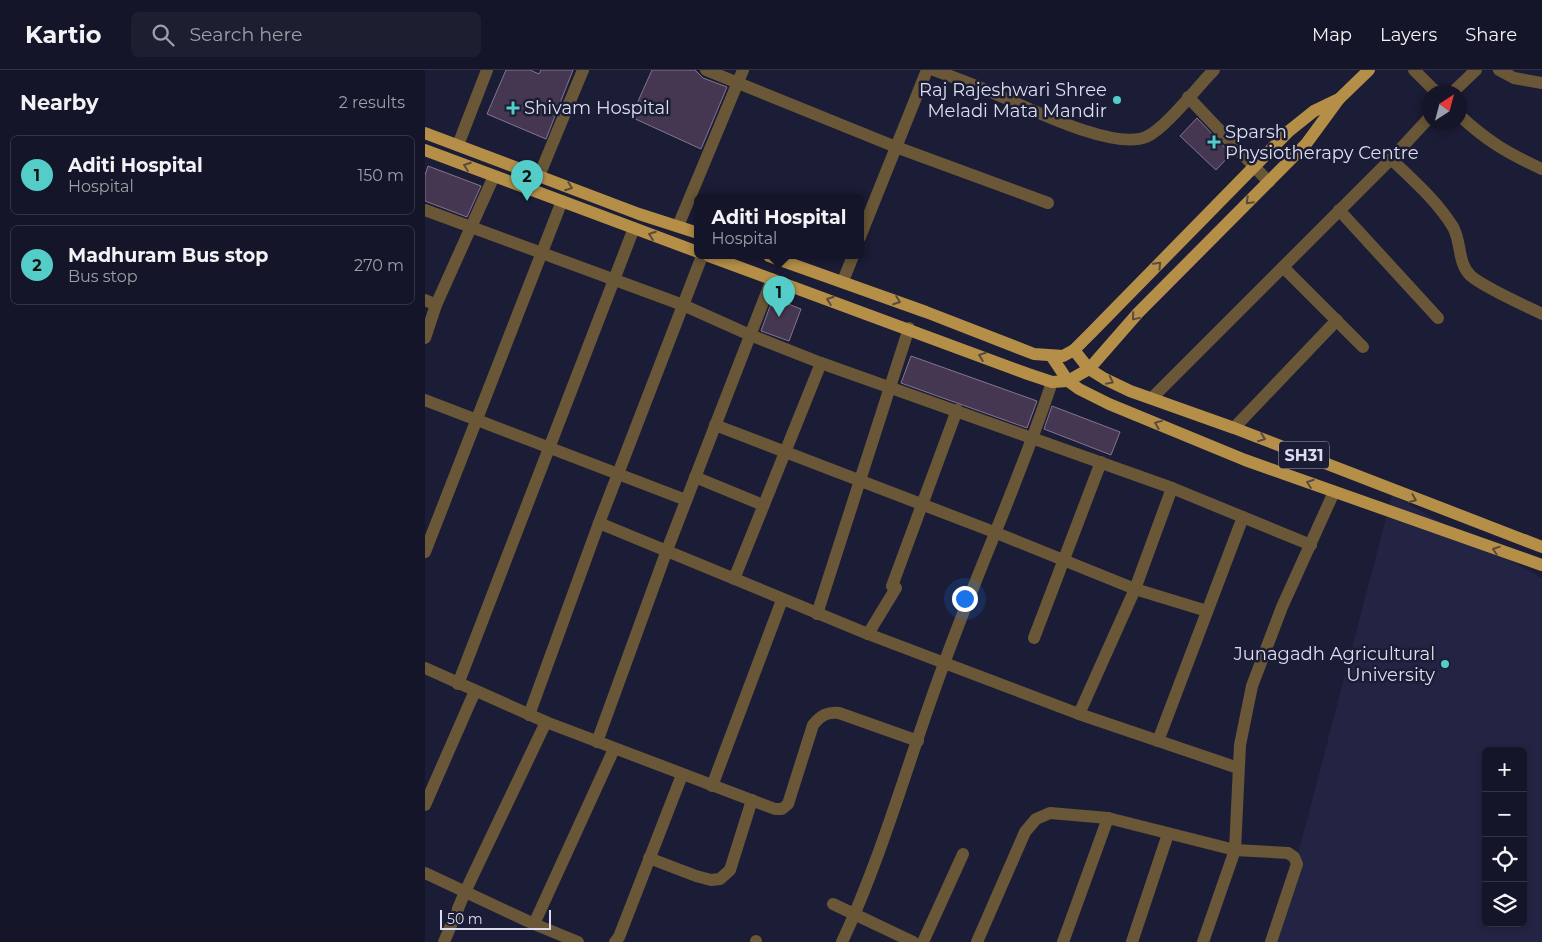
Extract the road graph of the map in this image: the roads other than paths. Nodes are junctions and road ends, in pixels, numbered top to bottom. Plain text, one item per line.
1 (487, 70) edge
2 (583, 70) edge
3 (707, 70) edge
4 (927, 70) edge
5 (934, 70) edge
6 (1213, 70) edge
7 (1369, 70) edge
8 (1414, 70) edge
9 (1476, 70) edge
10 (1499, 70) edge
11 (741, 76) edge
12 (1542, 84) edge
13 (1429, 85) edge
14 (1460, 85) edge
15 (1188, 97) junction
16 (1339, 99) junction
17 (1467, 122) edge
18 (1422, 126) edge
19 (425, 133) edge
20 (457, 146) junction
21 (897, 147) junction
22 (425, 150) edge
23 (1391, 159) junction
24 (1255, 167) junction
25 (1542, 169) edge
26 (494, 176) junction
27 (539, 176) junction
28 (1269, 182) junction
29 (562, 201) junction
30 (1049, 204) dead end
31 (425, 210) edge
32 (1339, 210) junction
33 (679, 226) junction
34 (471, 227) junction
35 (634, 228) junction
36 (864, 228) edge
37 (694, 231) edge
38 (694, 250) edge
39 (541, 253) junction
40 (701, 259) edge
41 (717, 259) edge
42 (778, 259) edge
43 (852, 259) edge
44 (1283, 267) junction
45 (772, 279) junction
46 (613, 280) junction
47 (843, 281) junction
48 (431, 303) edge
49 (683, 305) junction
50 (1542, 314) edge
51 (1438, 318) dead end
52 (1337, 320) junction
53 (909, 328) junction
54 (750, 335) junction
55 (425, 338) edge
56 (1363, 347) dead end
57 (1074, 350) junction
58 (1053, 357) junction
59 (821, 363) junction
60 (1089, 369) junction
61 (1068, 381) junction
62 (1053, 382) junction
63 (890, 387) junction
64 (1151, 398) junction
65 (425, 400) edge
66 (957, 410) junction
67 (477, 420) junction
68 (715, 425) junction
69 (1234, 428) junction
70 (1034, 437) junction
71 (549, 448) junction
72 (784, 451) junction
73 (1101, 462) junction
74 (619, 473) junction
75 (695, 477) junction
76 (859, 481) junction
77 (1172, 488) junction
78 (1334, 492) junction
79 (686, 500) junction
80 (763, 505) junction
81 (922, 505) junction
82 (1243, 517) junction
83 (599, 522) junction
84 (994, 532) junction
85 (1311, 545) junction
86 (1542, 547) edge
87 (667, 550) junction
88 (425, 552) edge
89 (1063, 559) junction
90 (1542, 565) edge
91 (734, 579) junction
92 (1135, 589) junction
93 (782, 600) junction
94 (1207, 611) junction
95 (817, 614) junction
96 (868, 634) junction
97 (1034, 638) dead end
98 (944, 663) junction
99 (425, 668) edge
100 (458, 684) junction
101 (475, 691) junction
102 (1079, 714) junction
103 (529, 715) junction
104 (546, 722) junction
105 (1158, 740) junction
106 (918, 741) junction
107 (597, 742) junction
108 (614, 749) junction
109 (1238, 768) junction
110 (682, 775) junction
111 (712, 786) junction
112 (752, 800) junction
113 (425, 805) edge
114 (1108, 818) junction
115 (1167, 834) junction
116 (1235, 846) junction
117 (963, 854) dead end
118 (649, 858) junction
119 (425, 873) edge
120 (465, 892) junction
121 (833, 904) dead end
122 (854, 915) junction
123 (534, 924) junction
124 (444, 942) edge
125 (578, 942) edge
126 (615, 942) edge
127 (841, 942) edge
128 (913, 942) edge
129 (923, 942) edge
130 (978, 942) edge
131 (1063, 942) edge
132 (1132, 942) edge
133 (1203, 942) edge
134 (1271, 942) edge

1 - 20 street
2 - 27 street
3 - 11 street
4 - 21 street
5 - 15 street
6 - 15 street
7 - 16 main road
8 - 13 street
9 - 14 street
10 - 12 street
11 - 21 street
11 - 33 street
15 - 24 street
16 - 24 main road
16 - 28 main road
17 - 25 street
18 - 23 street
19 - 20 main road
20 - 27 main road
21 - 30 street
21 - 36 street
26 -> 22 main road
23 - 32 street
23 - 50 street
24 - 28 street
57 -> 24 main road
26 - 29 main road
26 - 34 street
27 -> 33 main road
28 -> 60 main road
29 - 35 main road
29 - 39 street
31 - 34 street
32 - 44 street
32 - 51 street
33 - 37 main road
34 - 39 street
34 - 48 street
38 -> 35 main road
35 - 46 street
39 - 46 street
39 - 67 street
40 - 49 street
41 - 45 main road
42 - 47 main road
43 - 47 street
44 - 52 street
44 - 64 street
53 -> 45 main road
45 - 54 street
46 - 49 street
46 - 71 street
47 -> 58 main road
48 - 55 street
49 - 54 street
49 - 74 street
52 - 56 street
52 - 69 street
62 -> 53 main road
53 - 63 street
54 - 59 street
54 - 68 street
57 - 58 main road
57 - 60 main road, SH31
58 - 61 main road
59 - 63 street
59 - 72 street
60 - 61 main road
60 -> 64 main road, SH31
61 - 62 main road
78 -> 61 main road
62 - 70 street
63 - 66 street
63 - 76 street
64 - 69 main road, SH31
65 - 67 street
66 - 70 street
66 - 81 street
67 - 71 street
67 - 88 street
68 - 72 street
68 - 75 street
69 -> 86 main road, SH31
70 - 73 street
70 - 84 street
71 - 74 street
71 - 100 street
72 - 76 street
72 - 80 street
73 - 77 street
73 - 89 street
74 - 79 street
74 - 83 street
75 - 79 street
75 - 80 street
76 - 81 street
76 - 95 street
77 - 82 street
77 - 92 street
78 - 85 street
90 -> 78 main road
79 - 87 street
80 - 91 street
81 - 84 street
81 - 96 street
82 - 85 street
82 - 94 street
83 - 87 street
83 - 103 street
84 - 89 street
84 - 98 street
85 - 109 street
87 - 91 street
87 - 107 street
89 - 92 street
89 - 97 street
91 - 93 street
92 - 94 street
92 - 102 street
93 - 95 street
93 - 111 street
94 - 105 street
95 - 96 street
96 - 98 street
98 - 102 street
98 - 106 street
99 - 100 street
100 - 101 street
101 - 103 street
101 - 113 street
102 - 105 street
103 - 104 street
104 - 107 street
104 - 120 street
105 - 109 street
106 - 112 street
106 - 122 street
107 - 108 street
108 - 110 street
108 - 123 street
109 - 116 street
110 - 111 street
110 - 118 street
111 - 112 street
112 - 118 street
114 - 115 street
114 - 130 street
114 - 131 street
115 - 116 street
115 - 132 street
116 - 133 street
116 - 134 street
117 - 129 street
118 - 126 street
119 - 120 street
120 - 123 street
120 - 124 street
121 - 122 street
122 - 127 street
122 - 128 street
123 - 125 street

